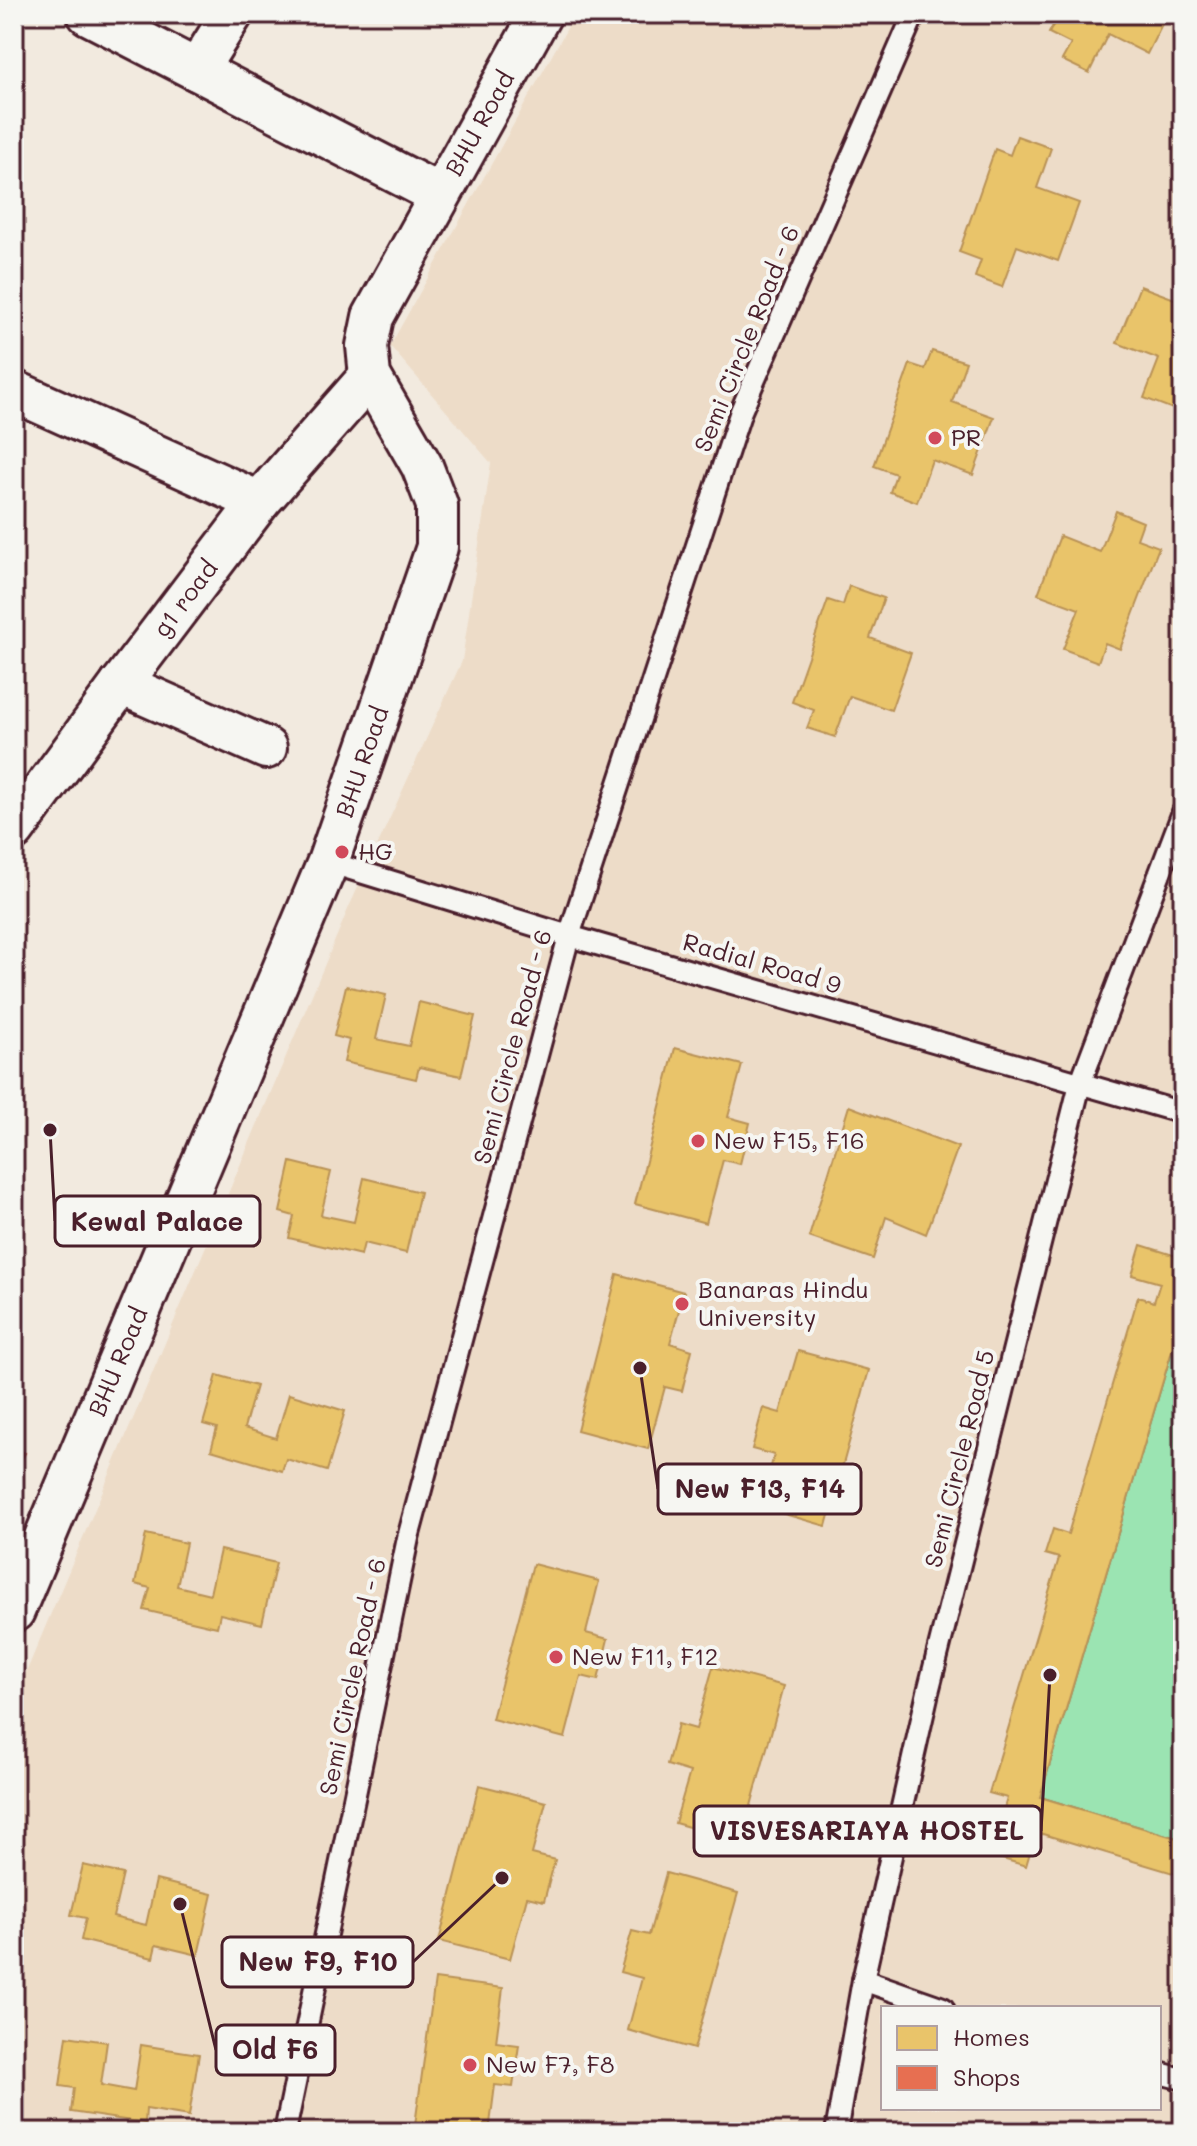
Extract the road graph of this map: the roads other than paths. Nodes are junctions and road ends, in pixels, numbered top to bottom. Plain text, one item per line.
1 (88, 14) edge
2 (232, 14) edge
3 (541, 14) edge
4 (914, 14) edge
5 (197, 70) junction
6 (440, 195) junction
7 (370, 376) junction
8 (17, 398) edge
9 (259, 502) junction
10 (121, 684) junction
11 (266, 748) dead end
12 (1183, 812) edge
13 (14, 830) edge
14 (328, 862) junction
15 (569, 936) junction
16 (1080, 1084) junction
17 (1183, 1113) edge
18 (14, 1611) edge
19 (863, 1980) junction
20 (937, 2006) edge
21 (1161, 2074) edge
22 (1183, 2079) edge
23 (285, 2132) edge
24 (836, 2132) edge

1 - 5 street
2 - 5 street
3 - 6 street, BHU Road
4 - 15 lane, Semi Circle Road - 6
5 - 6 street
6 - 7 street, BHU Road
7 - 9 street, g1 road
7 - 14 street, BHU Road
8 - 9 street
9 - 10 street, g1 road
10 - 11 street
10 - 13 street, g1 road
12 - 16 lane, Semi Circle Road 5
14 - 15 lane, Radial Road 9
14 - 18 street, BHU Road
15 - 16 lane, Radial Road 9
15 - 23 lane, Semi Circle Road - 6
16 - 17 lane, Radial Road 9
16 - 19 lane, Semi Circle Road 5
19 - 20 lane
19 - 24 lane, Semi Circle Road 5
21 - 22 lane

